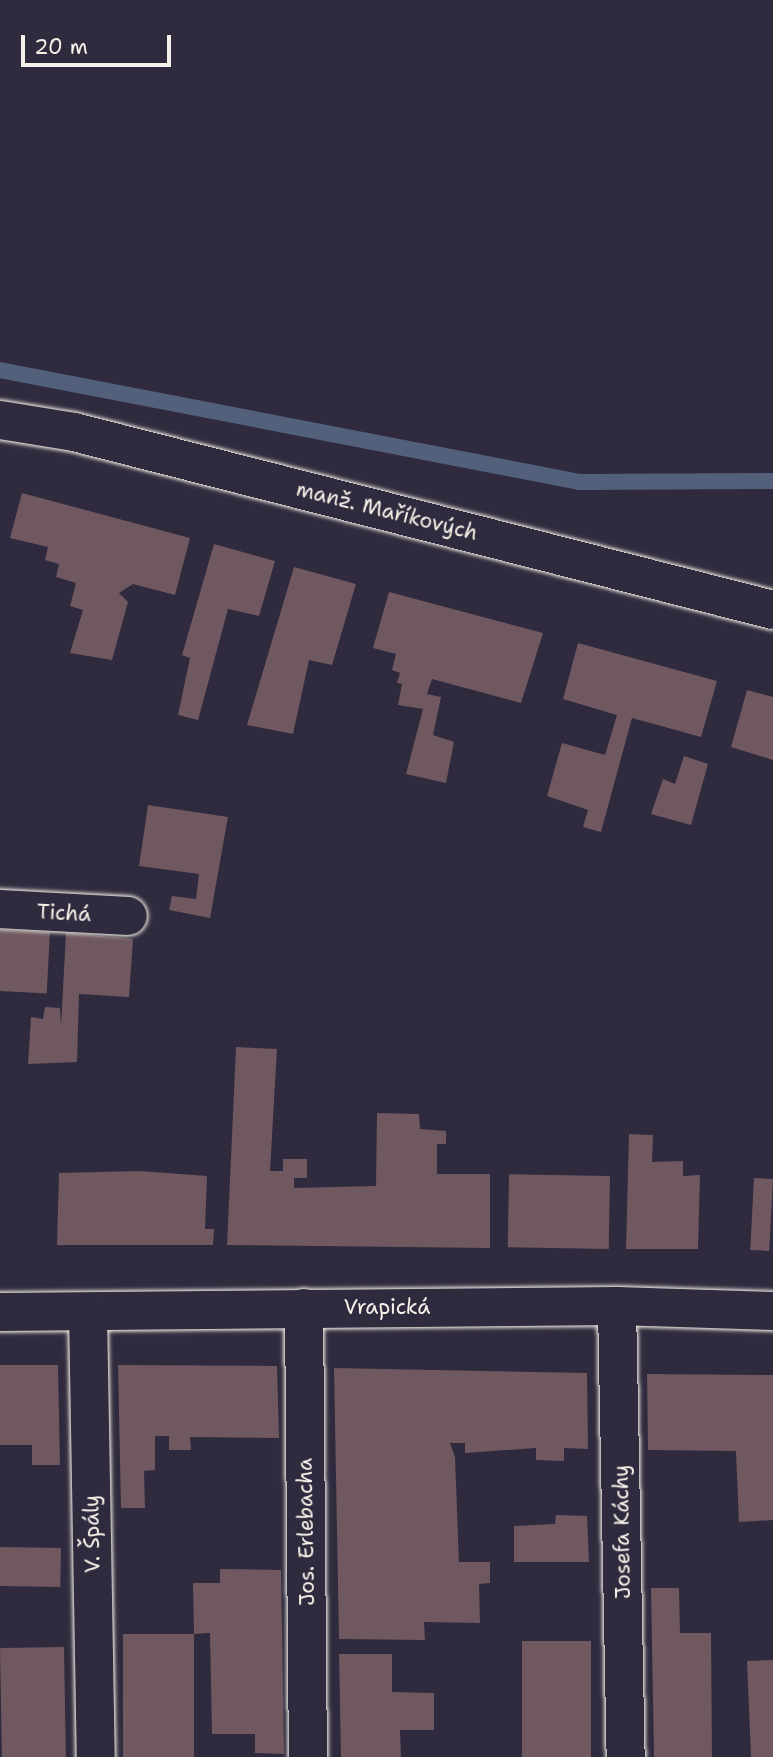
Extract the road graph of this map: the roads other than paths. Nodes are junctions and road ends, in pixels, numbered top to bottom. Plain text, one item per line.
1 (0, 420) edge
2 (773, 610) edge
3 (0, 909) edge
4 (128, 916) dead end
5 (617, 1306) junction
6 (304, 1308) junction
7 (773, 1311) edge
8 (0, 1312) edge
9 (88, 1312) junction
10 (96, 1757) edge
11 (309, 1757) edge
12 (626, 1757) edge

1 - 2 street, manž. Maříkových
3 - 4 street, Tichá
5 - 6 street, Vrapická
5 - 7 street, Vrapická
5 - 12 street, Josefa Káchy
6 - 9 street, Vrapická
6 - 11 street, Jos. Erlebacha
8 - 9 street, Vrapická
9 - 10 street, V. Špály

